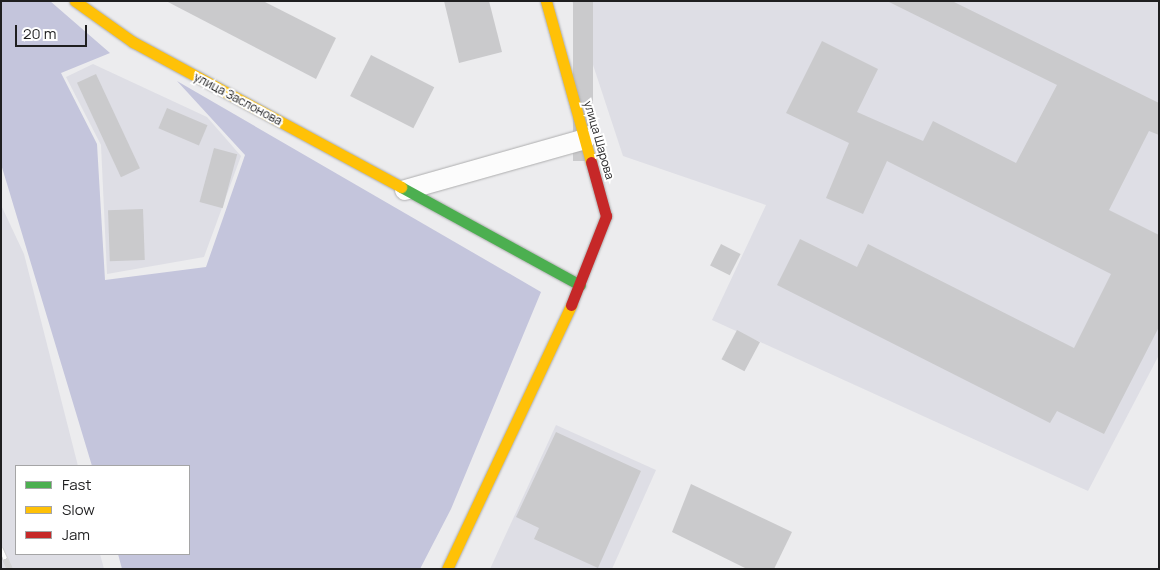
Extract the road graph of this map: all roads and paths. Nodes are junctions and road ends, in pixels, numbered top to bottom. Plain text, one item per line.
1 (75, 1) edge
2 (546, 1) edge
3 (584, 139) junction
4 (405, 190) junction
5 (580, 285) junction
6 (447, 569) edge

1 - 4 street, улица Заслонова
2 - 3 street, улица Шарова
3 - 4 street
3 - 5 street, улица Шарова
4 - 5 street, улица Заслонова
5 - 6 street, улица Шарова

